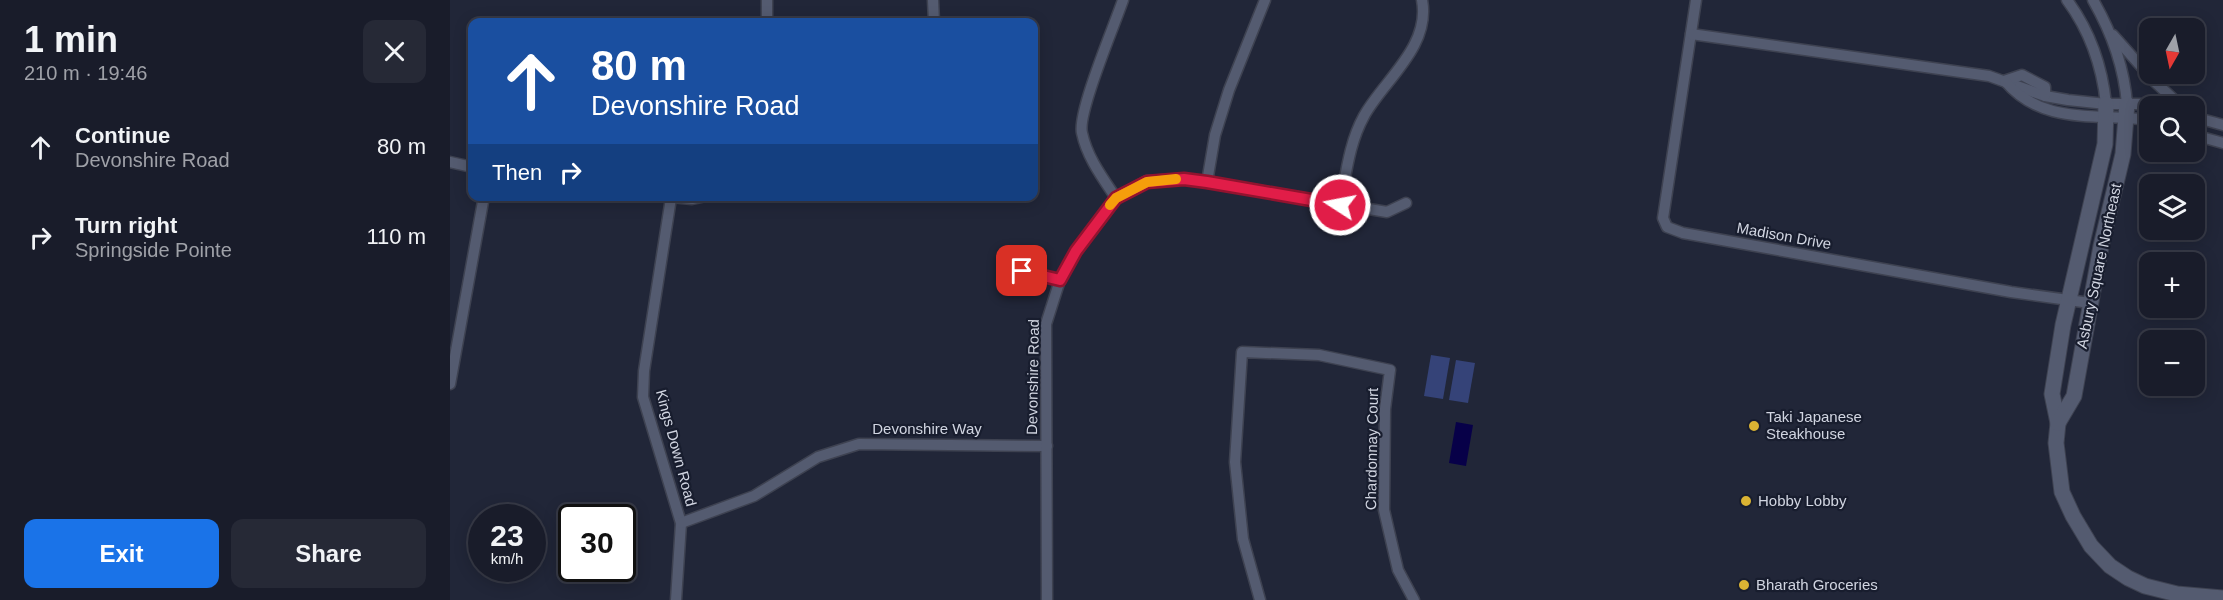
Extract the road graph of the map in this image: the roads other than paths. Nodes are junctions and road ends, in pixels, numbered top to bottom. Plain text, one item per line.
1 (767, 0) edge
2 (933, 0) edge
3 (1123, 0) edge
4 (1265, 0) edge
5 (1422, 0) edge
6 (1696, 0) edge
7 (2067, 0) edge
8 (2093, 0) edge
9 (767, 18) edge
10 (934, 18) edge
11 (2109, 31) junction
12 (1691, 34) junction
13 (2004, 81) junction
14 (2170, 96) edge
15 (2139, 108) edge
16 (2107, 111) junction
17 (2127, 111) junction
18 (2139, 116) edge
19 (2205, 120) edge
20 (2223, 125) edge
21 (2205, 138) edge
22 (2223, 143) edge
23 (450, 162) edge
24 (468, 166) edge
25 (1207, 182) junction
26 (1116, 198) junction
27 (483, 201) edge
28 (665, 201) edge
29 (1406, 203) dead end
30 (1340, 205) junction
31 (1003, 265) dead end
32 (1060, 280) junction
33 (2068, 300) junction
34 (2090, 303) junction
35 (450, 384) edge
36 (2058, 423) junction
37 (1047, 446) junction
38 (681, 523) junction
39 (2223, 598) edge
40 (676, 600) edge
41 (1047, 600) edge
42 (1260, 600) edge
43 (1414, 600) edge

1 - 9 street
2 - 10 street
3 - 26 street
4 - 25 street
5 - 30 street
6 - 12 street, Madison Drive
7 - 16 street
8 - 11 street
11 - 14 street
11 - 17 street
12 - 13 street
12 - 33 street, Madison Drive
13 - 16 street
13 - 16 street
15 - 17 street
16 - 17 street
16 - 33 street, Asbury Square Northeast
17 - 18 street
17 - 34 street, Asbury Square Northeast
19 - 20 street
21 - 22 street
23 - 24 street
25 - 26 street, Devonshire Road
25 - 30 street, Devonshire Road
26 - 32 street, Devonshire Road
27 - 35 street
28 - 38 street, Kings Down Road
29 - 30 street, Devonshire Road
31 - 32 street
32 - 37 street, Devonshire Road
33 - 34 street, Madison Drive
33 - 36 street, Asbury Square Northeast
34 - 36 street, Asbury Square Northeast
36 - 39 street, Asbury Square Northeast
37 - 38 street, Devonshire Way
37 - 41 street, Devonshire Road
38 - 40 street, Kings Down Road
42 - 43 street, Chardonnay Court

